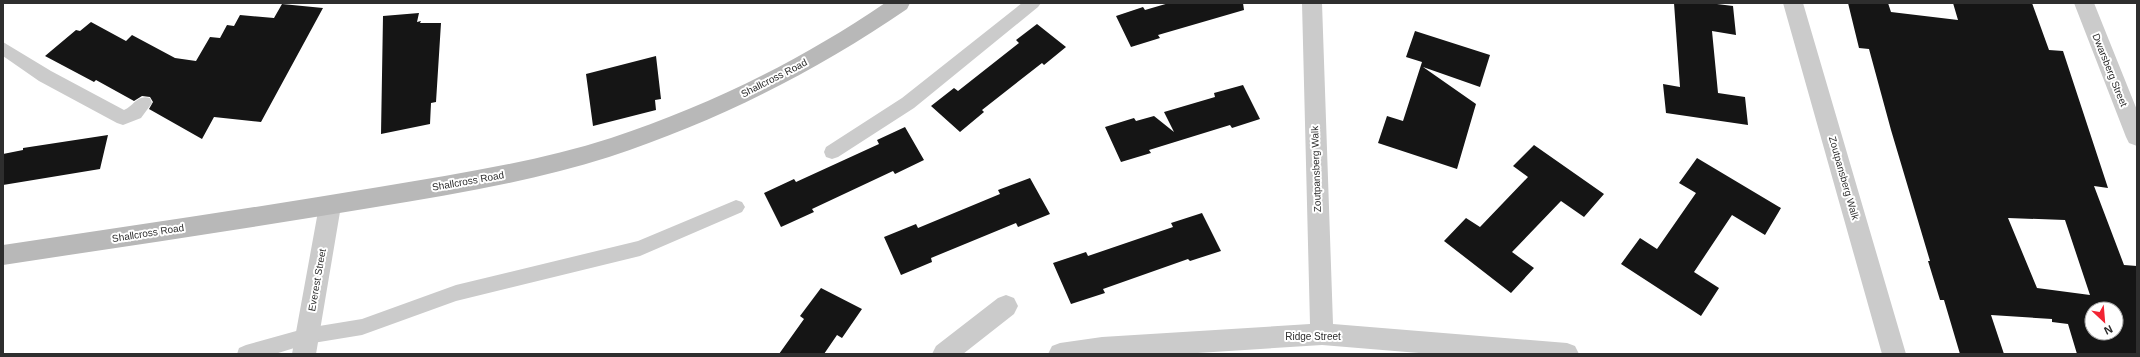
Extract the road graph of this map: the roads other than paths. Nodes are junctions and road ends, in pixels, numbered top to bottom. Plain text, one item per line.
1 (900, 3) edge
2 (1033, 3) edge
3 (1312, 3) edge
4 (1793, 3) edge
5 (2084, 3) edge
6 (3, 48) edge
7 (144, 103) dead end
8 (2137, 137) edge
9 (832, 152) dead end
10 (330, 206) junction
11 (736, 208) dead end
12 (3, 255) edge
13 (1006, 306) dead end
14 (1322, 334) junction
15 (306, 345) edge
16 (246, 354) edge
17 (944, 354) edge
18 (1060, 354) edge
19 (1567, 354) edge
20 (1894, 354) edge

1 - 10 street, Shallcross Road
2 - 9 lane
3 - 14 street, Zoutpansberg Walk
4 - 20 street, Zoutpansberg Walk
5 - 8 street, Dwarsberg Street
6 - 7 lane
10 - 12 street, Shallcross Road
10 - 15 street, Everest Street
11 - 15 lane
13 - 17 street
14 - 18 street, Ridge Street
14 - 19 street, Ridge Street
15 - 16 lane

